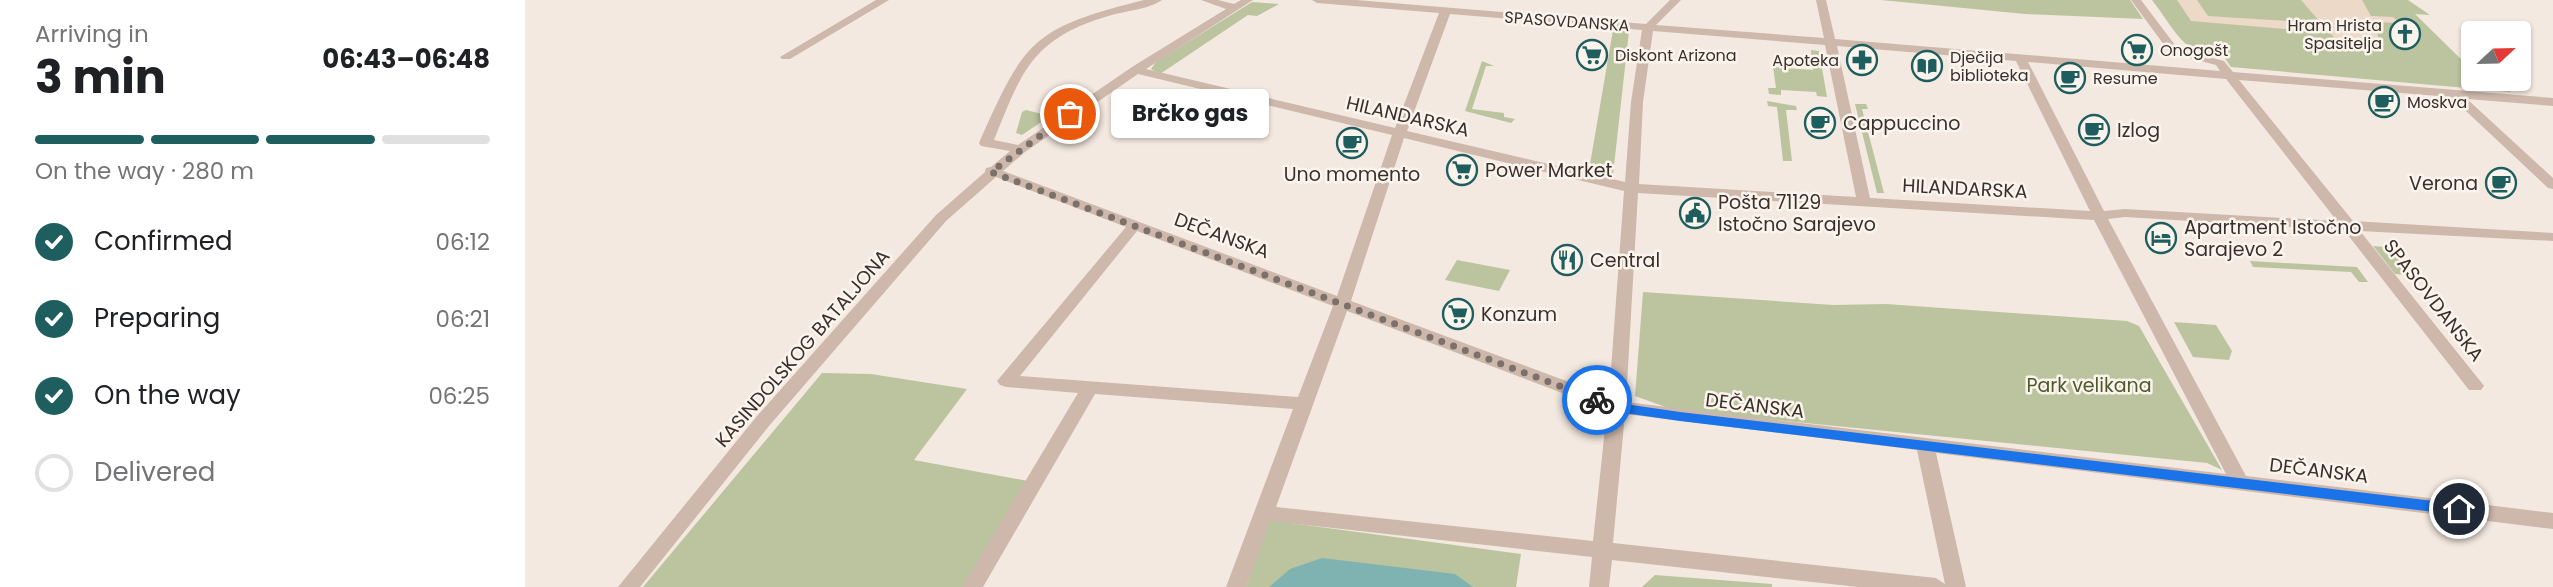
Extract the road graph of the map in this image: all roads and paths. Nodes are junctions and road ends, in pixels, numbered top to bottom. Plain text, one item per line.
1 (884, 0) edge
2 (1157, 0) edge
3 (1206, 0) edge
4 (1317, 0) edge
5 (1676, 0) edge
6 (1821, 0) edge
7 (2136, 0) edge
8 (1241, 4) edge
9 (1445, 13) junction
10 (1647, 27) junction
11 (1831, 43) junction
12 (786, 57) dead end
13 (2020, 58) junction
14 (1136, 70) junction
15 (2229, 75) junction
16 (2455, 94) junction
17 (2553, 102) edge
18 (1399, 134) junction
19 (1020, 149) junction
20 (991, 172) junction
21 (2553, 185) edge
22 (1631, 188) junction
23 (1864, 202) junction
24 (2099, 216) junction
25 (2348, 224) junction
26 (1135, 225) junction
27 (2553, 237) edge
28 (1342, 302) junction
29 (2475, 386) dead end
30 (1090, 387) junction
31 (1304, 404) junction
32 (1617, 407) junction
33 (1925, 446) junction
34 (2239, 481) junction
35 (1264, 513) junction
36 (2553, 521) edge
37 (1602, 550) junction
38 (628, 587) edge
39 (972, 587) edge
40 (1236, 587) edge
41 (1599, 587) edge
42 (1936, 587) edge
43 (1957, 587) edge

1 - 12 street
2 - 19 street
3 - 8 street
4 - 9 street, SPASOVDANSKA
5 - 10 street
6 - 11 street
7 - 15 street
8 - 14 street, KASINDOLSKOG BATALJONA
9 - 10 street, SPASOVDANSKA
9 - 18 street
10 - 11 street, SPASOVDANSKA
10 - 22 street, SPASOVDANSKA
11 - 13 street, SPASOVDANSKA
11 - 23 street
13 - 15 street, SPASOVDANSKA
13 - 24 street
14 - 18 street, HILANDARSKA
14 - 19 street, KASINDOLSKOG BATALJONA
15 - 16 street, SPASOVDANSKA
15 - 25 street, SPASOVDANSKA
16 - 17 street, SPASOVDANSKA
16 - 21 street
18 - 22 street, HILANDARSKA
18 - 28 street
19 - 20 street, KASINDOLSKOG BATALJONA
20 - 26 street, DEČANSKA
20 - 38 street, KASINDOLSKOG BATALJONA
22 - 23 street, HILANDARSKA
22 - 32 street, SPASOVDANSKA
23 - 24 street, HILANDARSKA
24 - 25 street, HILANDARSKA
24 - 34 street
25 - 27 street, HILANDARSKA
25 - 29 street, SPASOVDANSKA
26 - 28 street, DEČANSKA
26 - 30 street
28 - 31 street
28 - 32 street, DEČANSKA
30 - 31 street
30 - 39 street
31 - 35 street
32 - 33 street, DEČANSKA
32 - 37 street, SPASOVDANSKA
33 - 34 street, DEČANSKA
33 - 43 street
34 - 36 street, DEČANSKA
35 - 37 street
35 - 40 street
37 - 41 street, SPASOVDANSKA
37 - 42 street

